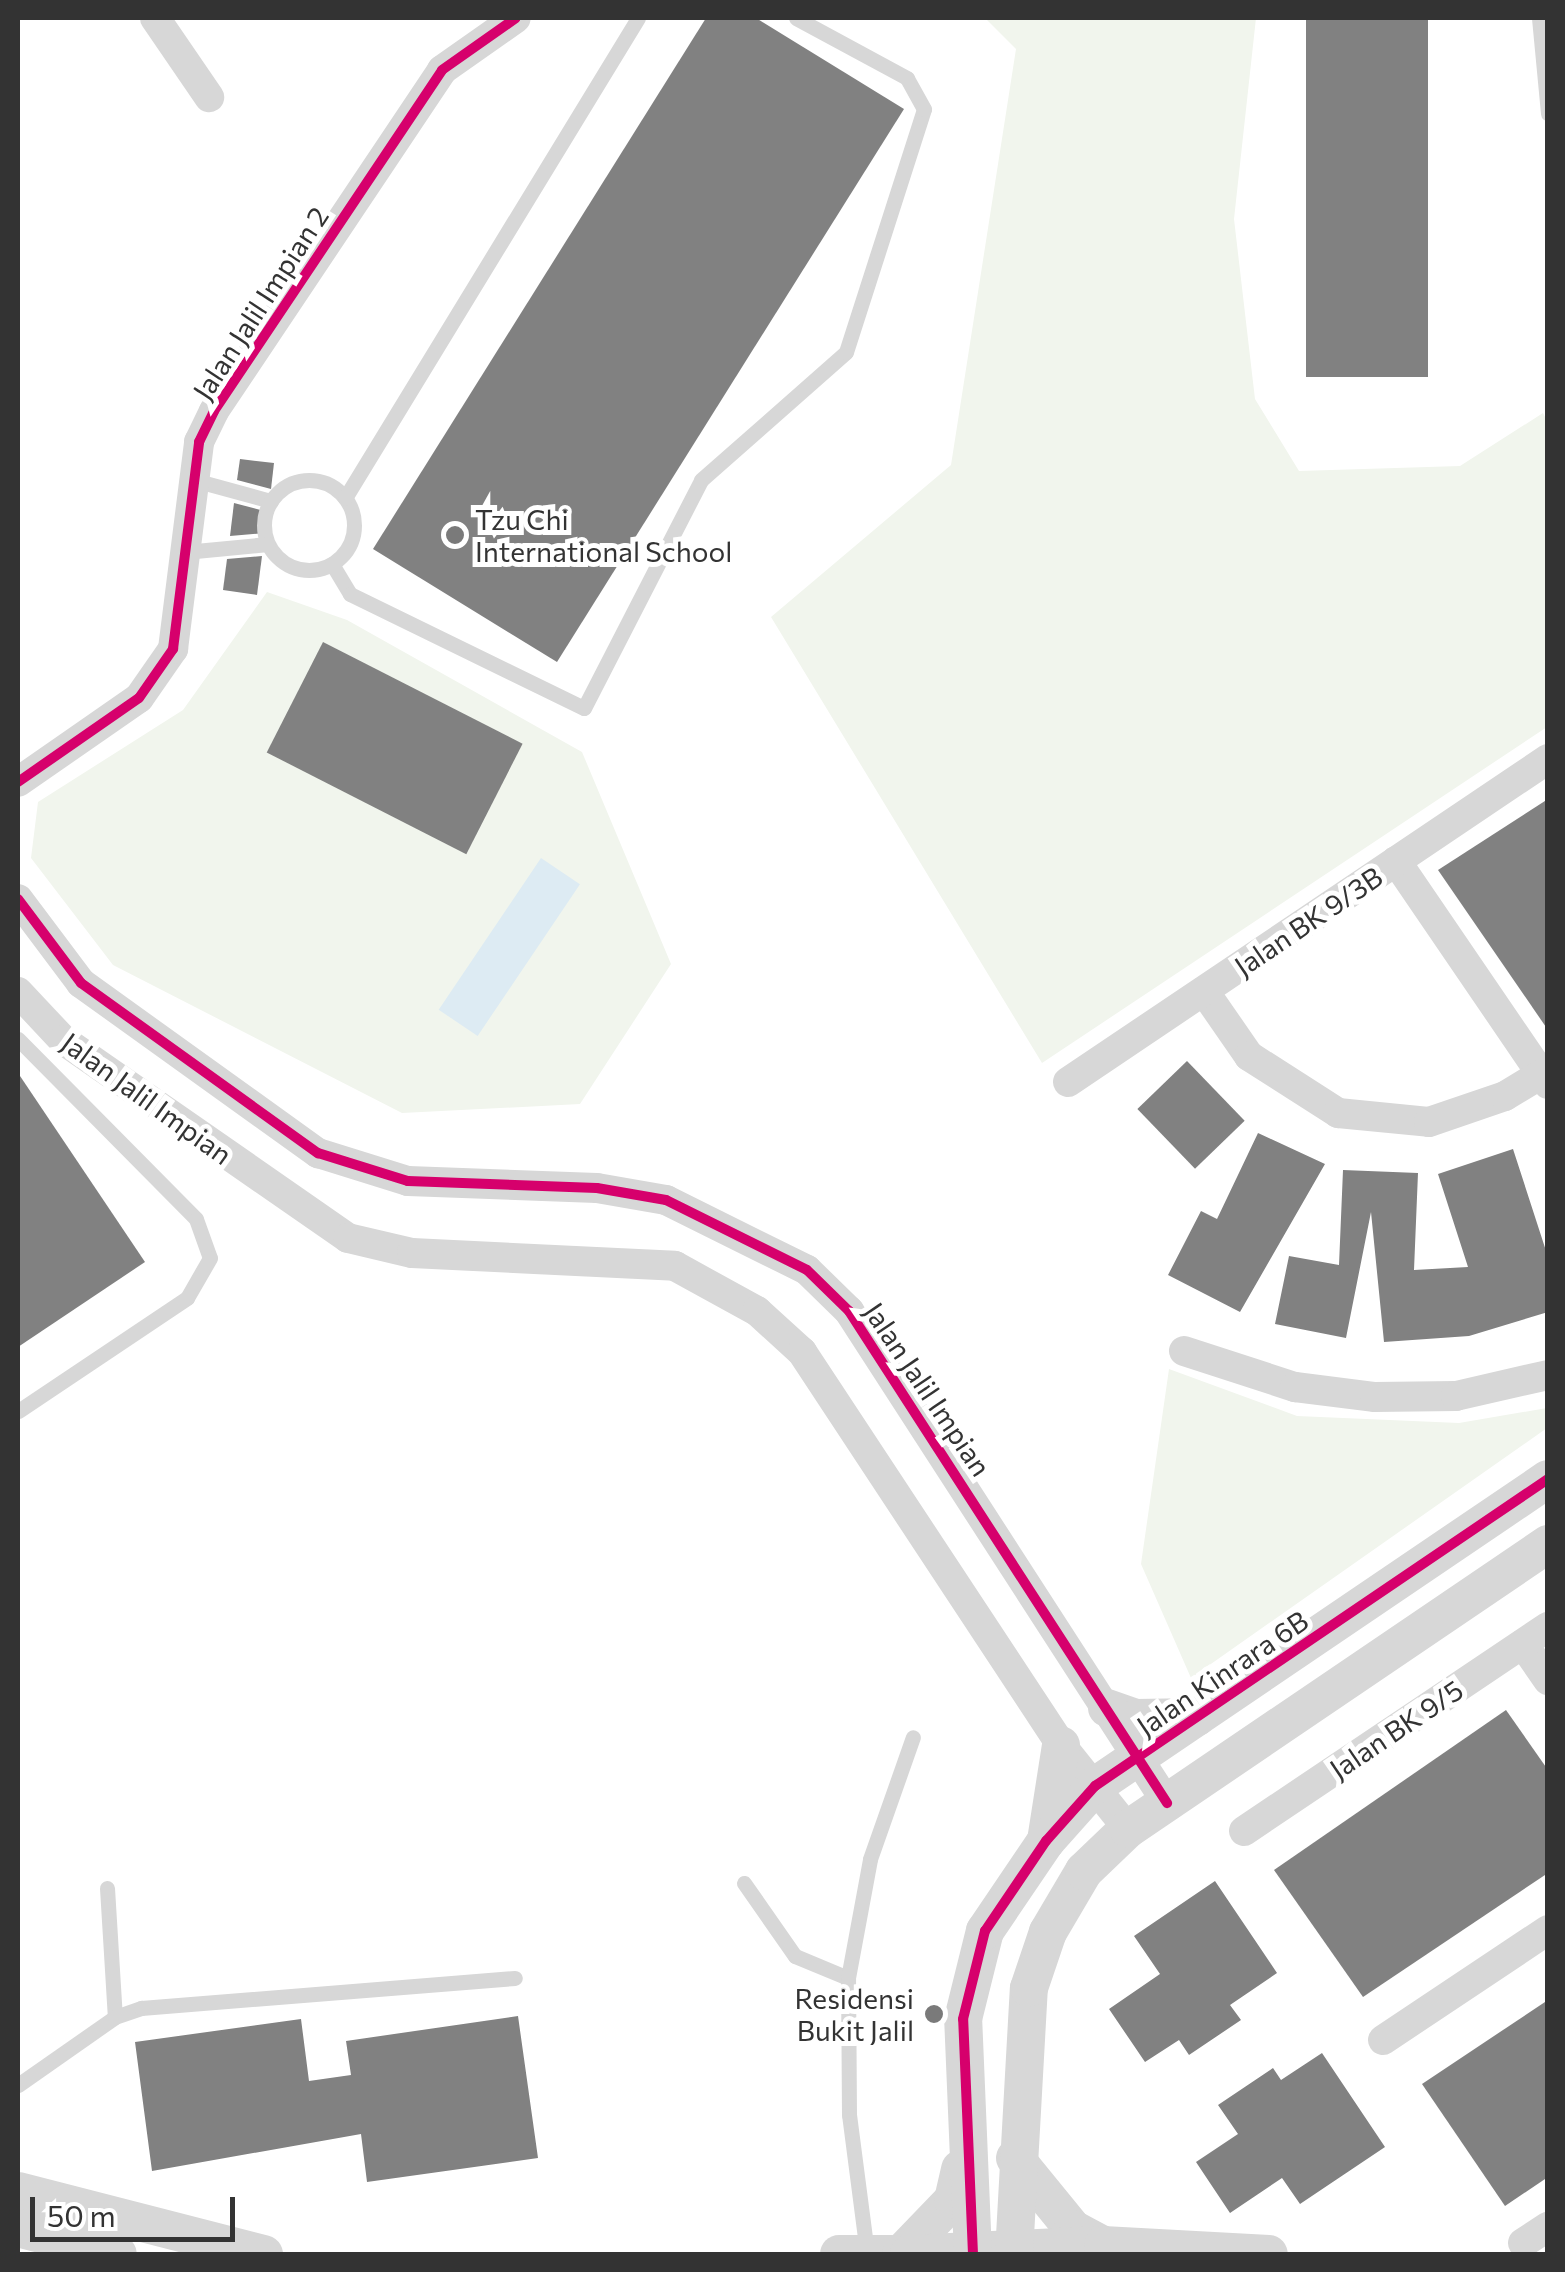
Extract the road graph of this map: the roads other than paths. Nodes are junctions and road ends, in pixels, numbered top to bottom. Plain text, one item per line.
1 (154, 18) edge
2 (516, 18) edge
3 (638, 18) edge
4 (796, 18) edge
5 (1539, 18) edge
6 (208, 98) dead end
7 (1548, 114) edge
8 (194, 480) junction
9 (345, 498) junction
10 (272, 500) junction
11 (268, 544) junction
12 (185, 552) junction
13 (332, 564) junction
14 (1548, 759) edge
15 (18, 782) edge
16 (1396, 861) junction
17 (18, 899) edge
18 (1204, 990) junction
19 (18, 992) edge
20 (18, 1039) edge
21 (1545, 1076) edge
22 (1068, 1082) dead end
23 (1184, 1350) dead end
24 (1548, 1375) edge
25 (18, 1411) edge
26 (1548, 1479) edge
27 (1548, 1544) edge
28 (1535, 1635) edge
29 (1548, 1680) edge
30 (1107, 1708) junction
31 (1197, 1717) junction
32 (913, 1737) dead end
33 (1060, 1746) junction
34 (1134, 1759) junction
35 (1095, 1786) junction
36 (1167, 1802) junction
37 (1128, 1829) junction
38 (1244, 1831) dead end
39 (1046, 1841) junction
40 (744, 1883) dead end
41 (108, 1888) dead end
42 (1548, 1930) edge
43 (516, 1978) dead end
44 (848, 1978) junction
45 (115, 2017) junction
46 (1383, 2040) dead end
47 (18, 2085) edge
48 (964, 2150) junction
49 (1014, 2158) junction
50 (18, 2191) edge
51 (18, 2228) edge
52 (1103, 2245) junction
53 (973, 2252) edge
54 (1014, 2252) edge
55 (118, 2254) edge
56 (264, 2254) edge
57 (874, 2254) edge
58 (909, 2254) edge
59 (1269, 2254) edge

1 - 6 street
2 - 8 street, Jalan Jalil Impian 2
3 - 9 lane
4 - 13 lane
5 - 7 lane
8 - 10 lane
8 - 12 street, Jalan Jalil Impian 2
9 - 10 lane
9 - 13 lane
10 - 11 lane
11 - 12 lane
11 - 13 lane
12 - 15 street, Jalan Jalil Impian 2
14 - 16 street, Jalan BK 9/3B
16 - 18 street, Jalan BK 9/3B
16 - 21 street
17 - 30 street, Jalan Jalil Impian
18 - 21 street
18 - 22 street, Jalan BK 9/3B
19 - 33 street, Jalan Jalil Impian
20 - 25 lane
23 - 24 street
26 - 31 street, Jalan Kinrara 6B
27 - 36 street
28 - 29 street
28 - 38 street, Jalan BK 9/5
30 - 31 street
30 - 34 street, Jalan Jalil Impian
31 - 34 street, Jalan Kinrara 6B
32 - 44 lane
33 - 35 street, Jalan Jalil Impian
33 - 39 street
34 - 35 street, Jalan Kinrara 6B
34 - 36 street, Jalan Jalil Impian
35 - 37 street, Jalan Jalil Impian
35 - 39 street, Jalan Kinrara 6B
36 - 37 street
37 - 49 street
39 - 48 street, Jalan Kinrara 6B
40 - 44 lane
41 - 45 lane
42 - 46 street
43 - 45 lane
44 - 57 lane
45 - 47 lane
48 - 53 street, Jalan Kinrara 6B
48 - 57 street
49 - 52 street
49 - 54 street
50 - 56 street
51 - 55 street
52 - 54 street
52 - 59 street
53 - 54 street
53 - 58 street

